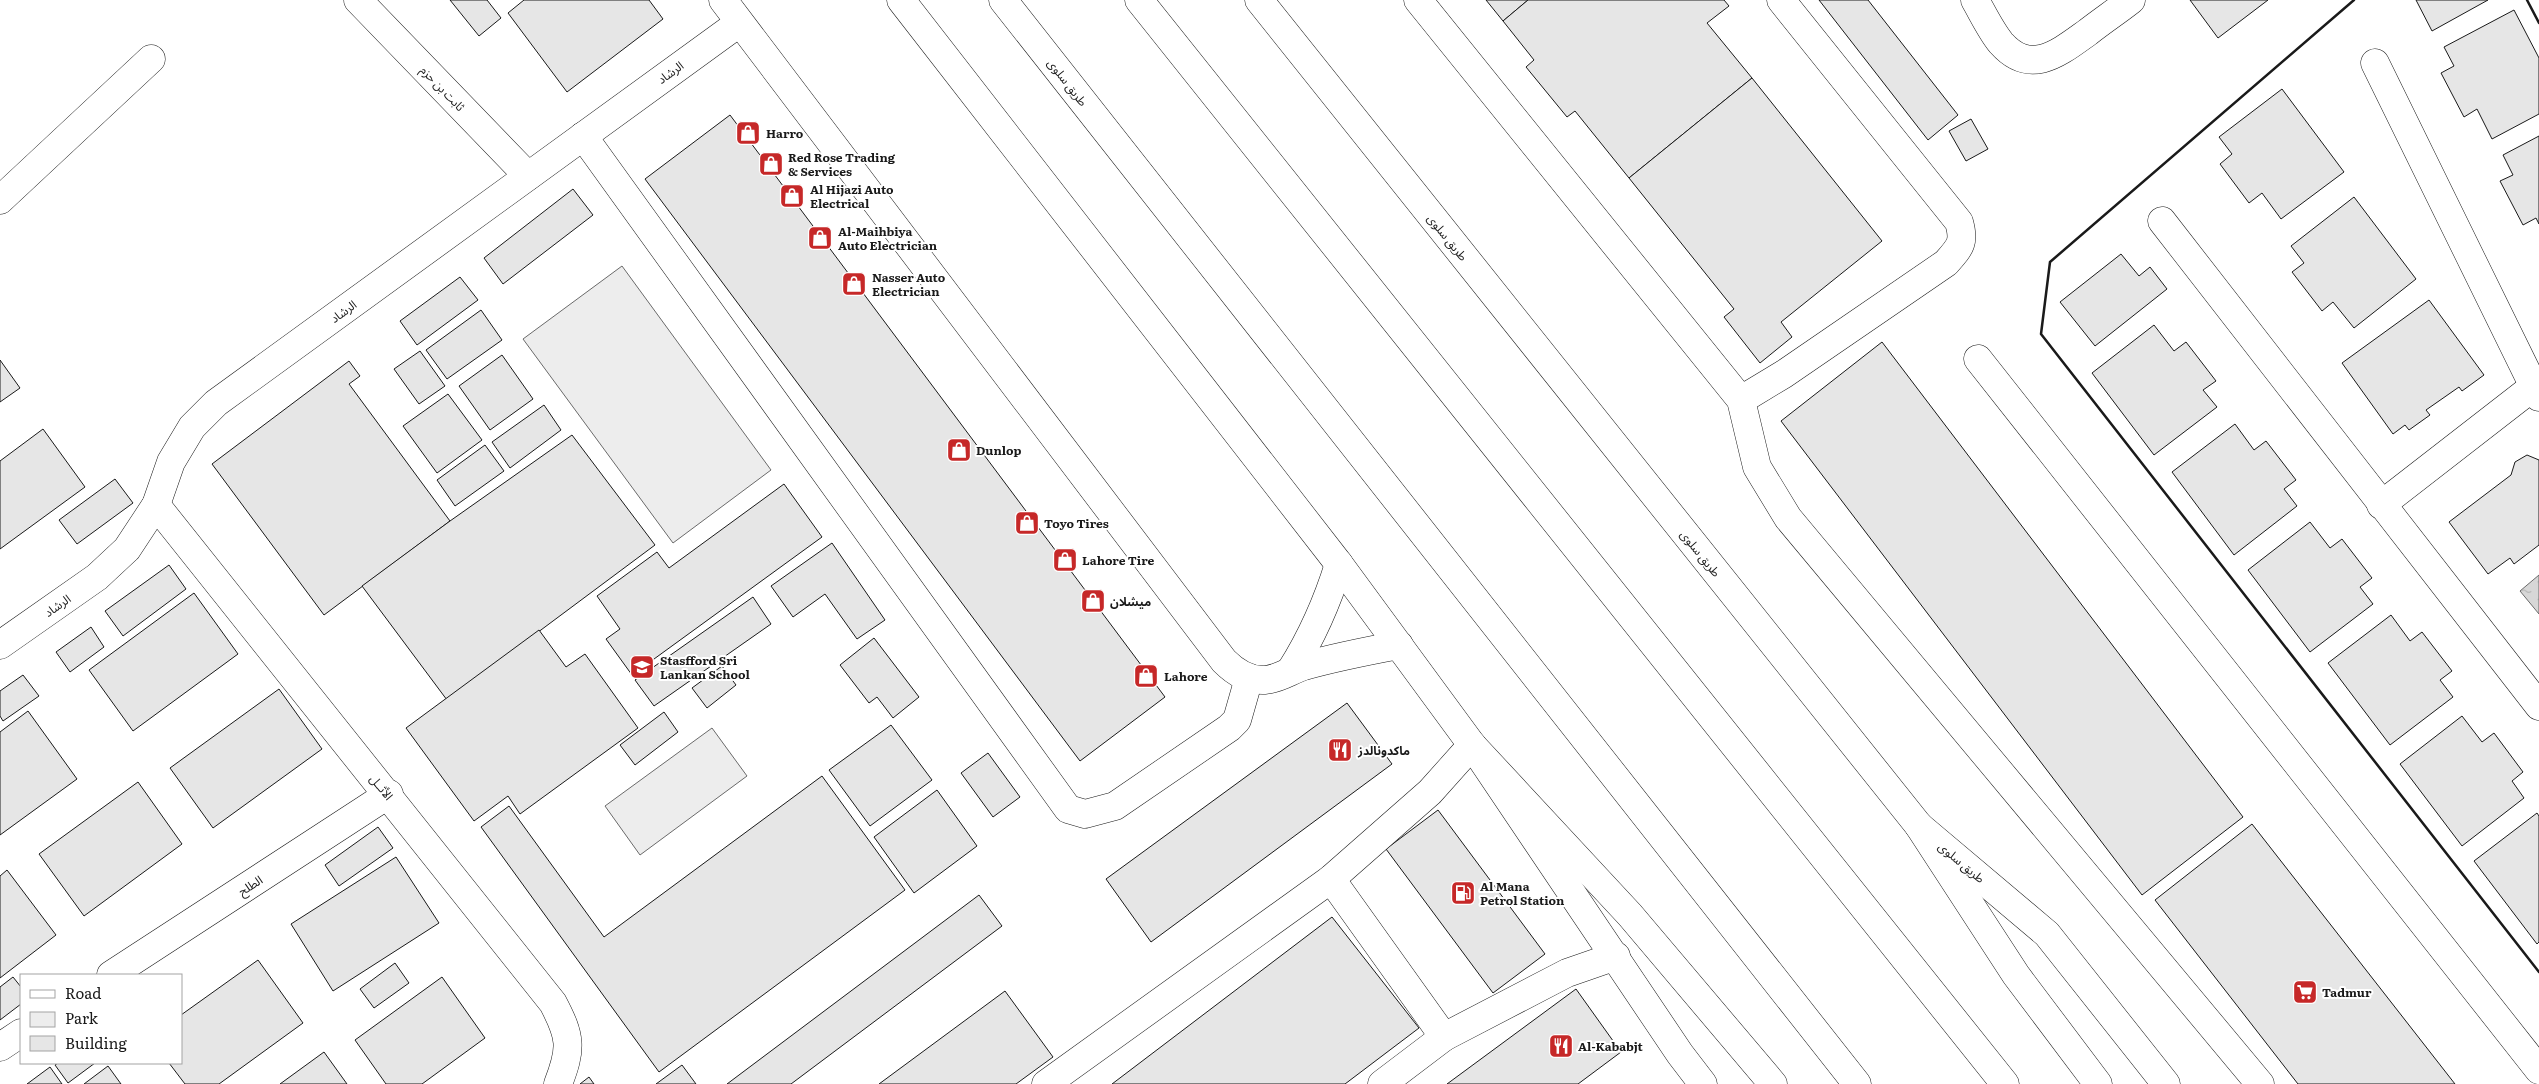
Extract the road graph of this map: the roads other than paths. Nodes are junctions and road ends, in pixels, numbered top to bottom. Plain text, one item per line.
1 (358, 0) edge
2 (723, 0) edge
3 (901, 0) edge
4 (1003, 0) edge
5 (1139, 0) edge
6 (1259, 0) edge
7 (1418, 0) edge
8 (1781, 0) edge
9 (1975, 0) edge
10 (2131, 0) edge
11 (739, 23) junction
12 (151, 60) dead end
13 (2376, 63) dead end
14 (583, 136) junction
15 (528, 176) junction
16 (0, 200) edge
17 (2162, 221) dead end
18 (1978, 359) dead end
19 (2536, 392) edge
20 (1741, 400) junction
21 (156, 505) junction
22 (2381, 505) junction
23 (1339, 564) junction
24 (0, 645) edge
25 (1399, 646) junction
26 (1291, 670) junction
27 (1249, 678) junction
28 (2539, 706) edge
29 (1472, 745) junction
30 (389, 794) junction
31 (1919, 826) junction
32 (1331, 879) junction
33 (1616, 956) junction
34 (112, 974) edge
35 (20, 1034) edge
36 (1444, 1037) junction
37 (0, 1047) edge
38 (2539, 1070) edge
39 (558, 1084) edge
40 (1046, 1084) edge
41 (1382, 1084) edge
42 (1703, 1084) edge
43 (1774, 1084) edge
44 (1857, 1084) edge
45 (2005, 1084) edge
46 (2098, 1084) edge
47 (2166, 1084) edge
48 (2260, 1084) edge

1 - 15 main road, ثابت بن حزم
2 - 11 main road
3 - 23 main road
4 - 44 main road, طريق سلوى
5 - 45 main road
6 - 31 main road, طريق سلوى
7 - 20 main road
8 - 20 main road
9 - 10 main road
11 - 14 main road, الرشاد
11 - 27 main road
12 - 16 main road
13 - 19 main road
14 - 15 main road, الرشاد
14 - 27 main road
15 - 21 main road, الرشاد
17 - 22 main road
18 - 38 main road
19 - 22 main road
20 - 48 main road
21 - 24 main road, الرشاد
21 - 30 main road, الأثــل
22 - 28 main road
23 - 25 main road
23 - 26 main road
25 - 26 main road
25 - 29 main road
26 - 27 main road
29 - 32 main road
29 - 33 main road
29 - 43 main road
30 - 34 main road, الطلح
30 - 39 main road, الأثــل
31 - 46 main road
31 - 47 main road, طريق سلوى
32 - 36 main road
32 - 40 main road
33 - 36 main road
33 - 42 main road
35 - 37 main road
36 - 41 main road

